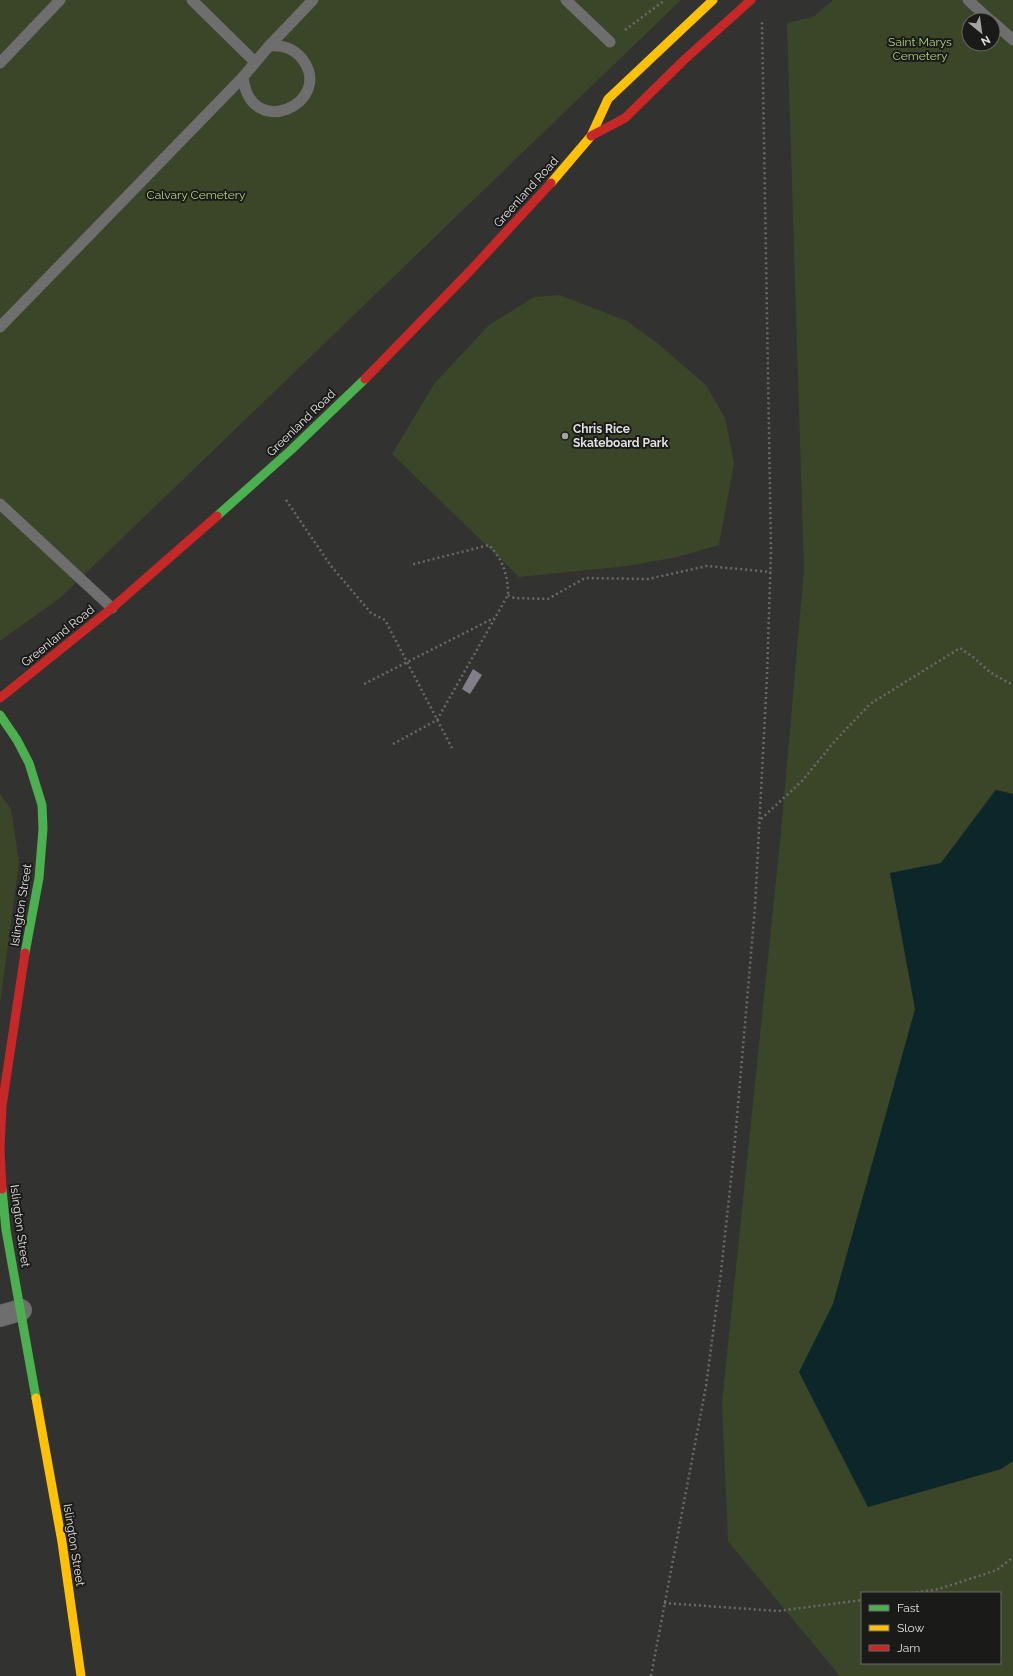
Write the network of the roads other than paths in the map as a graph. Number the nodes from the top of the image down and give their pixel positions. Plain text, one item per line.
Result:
1 (60, 0) edge
2 (192, 0) edge
3 (313, 0) edge
4 (566, 0) edge
5 (713, 0) edge
6 (751, 0) edge
7 (968, 0) edge
8 (981, 12) edge
9 (1001, 29) edge
10 (1013, 40) edge
11 (610, 42) road end
12 (269, 46) junction
13 (255, 62) junction
14 (0, 63) edge
15 (243, 77) junction
16 (591, 136) junction
17 (0, 328) edge
18 (0, 504) edge
19 (112, 608) junction
20 (0, 698) edge
21 (0, 715) edge
22 (21, 1310) junction
23 (0, 1316) edge
24 (81, 1676) edge

1 - 14 lane
2 - 13 lane
3 - 12 lane
4 - 11 lane
5 - 16 main road, Greenland Road
6 - 16 main road, Greenland Road
7 - 8 lane
9 - 10 lane
12 - 13 lane
12 - 15 lane
13 - 15 lane
15 - 17 lane
16 - 19 main road, Greenland Road
18 - 19 lane
19 - 20 main road, Greenland Road
21 - 22 main road, Islington Street
22 - 23 street
22 - 24 main road, Islington Street

